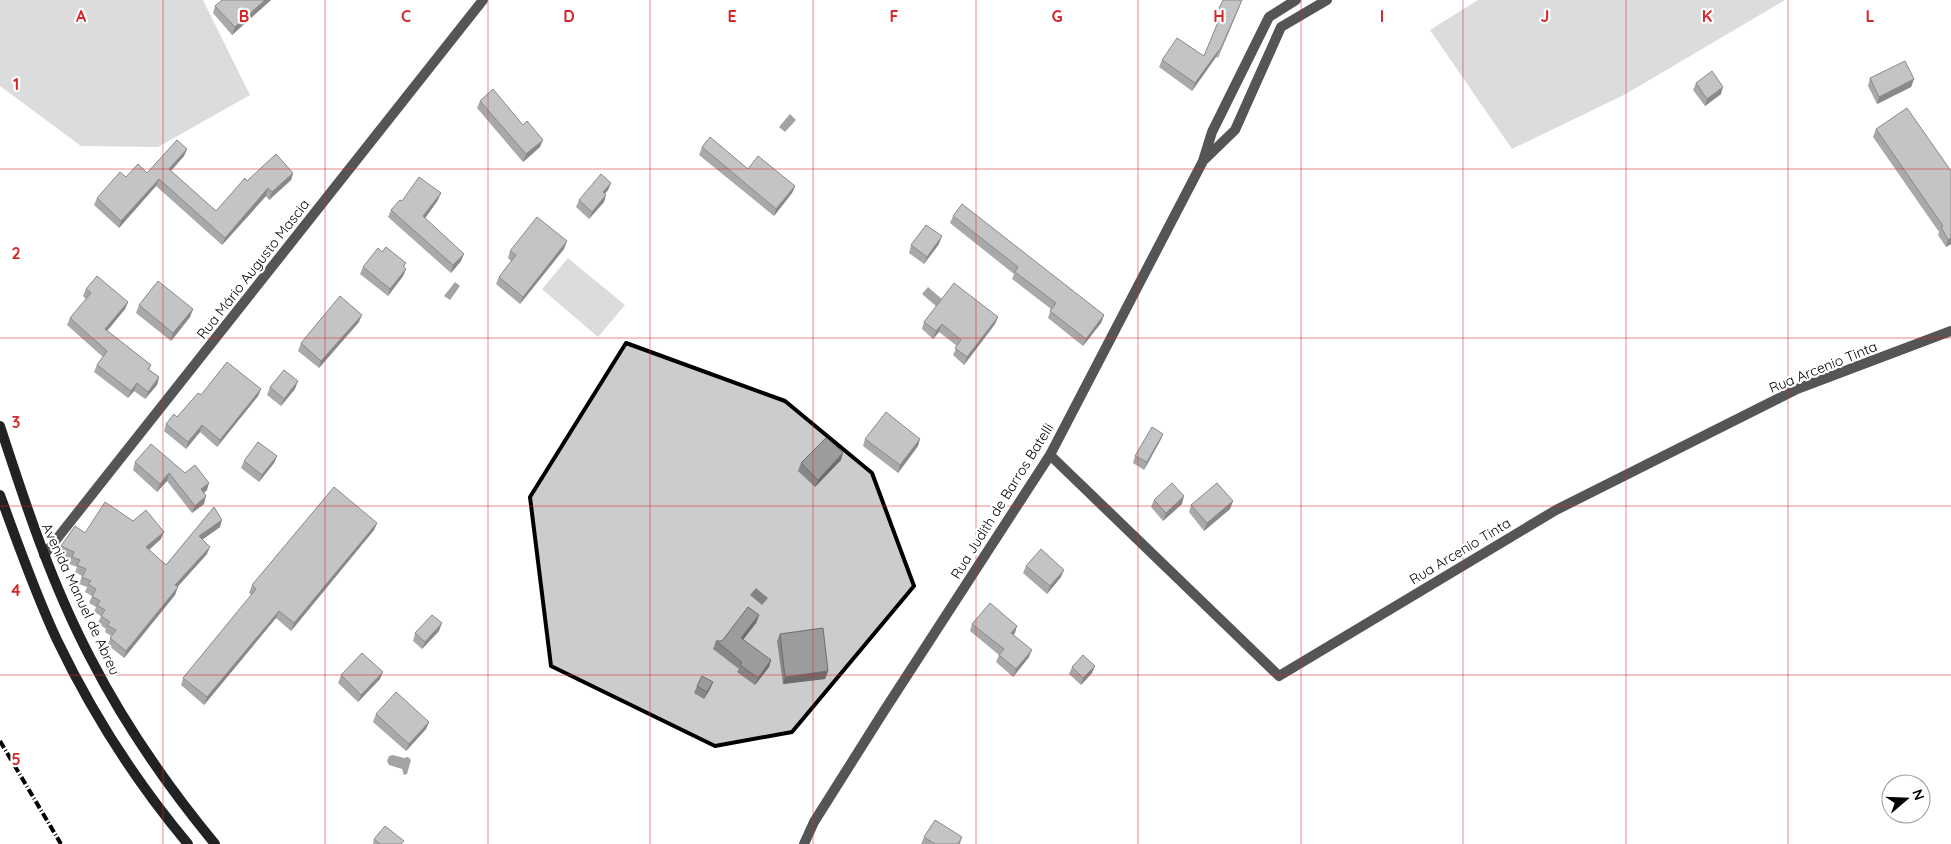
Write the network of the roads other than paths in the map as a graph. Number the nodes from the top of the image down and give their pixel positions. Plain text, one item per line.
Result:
1 (483, 0) edge
2 (1296, 0) edge
3 (1326, 0) edge
4 (1203, 161) junction
5 (1951, 331) edge
6 (0, 426) edge
7 (1050, 455) junction
8 (0, 495) edge
9 (44, 555) junction
10 (188, 844) edge
11 (215, 844) edge
12 (804, 844) edge

1 - 9 street, Rua Mário Augusto Mascia
2 - 4 street, Rua Judith de Barros Batelli
3 - 4 street, Rua Judith de Barros Batelli
4 - 7 street, Rua Judith de Barros Batelli
5 - 7 street, Rua Arcenio Tinta
6 - 9 main road, Avenida Manuel de Abreu
7 - 12 street, Rua Judith de Barros Batelli
8 - 10 main road
9 - 11 main road, Avenida Manuel de Abreu

